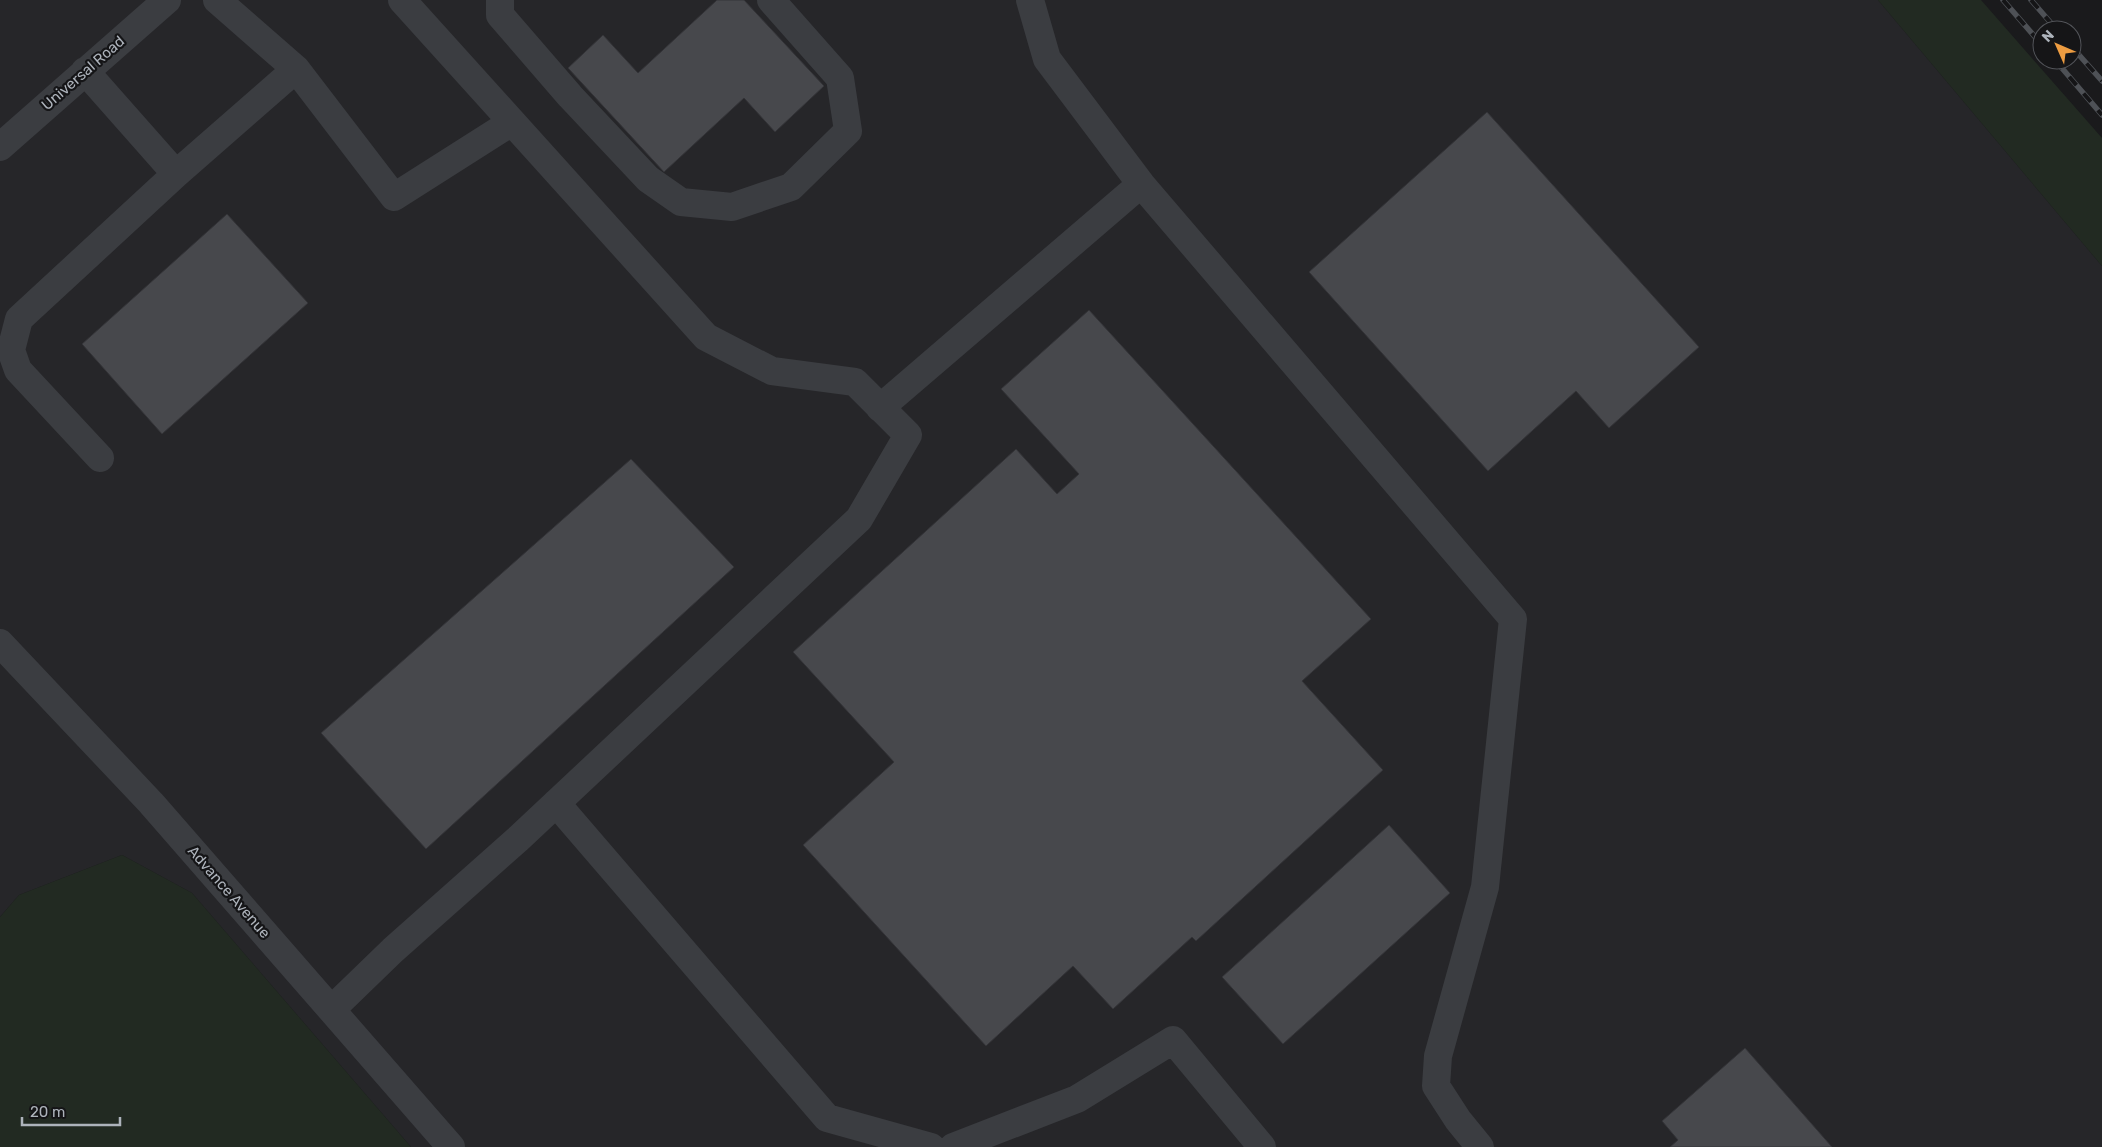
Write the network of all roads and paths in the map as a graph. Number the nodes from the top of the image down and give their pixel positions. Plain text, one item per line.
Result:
1 (167, 0) edge
2 (217, 0) edge
3 (402, 0) edge
4 (500, 0) edge
5 (772, 0) edge
6 (1030, 0) edge
7 (296, 69) junction
8 (85, 72) junction
9 (512, 122) junction
10 (0, 147) edge
11 (176, 174) junction
12 (1141, 184) junction
13 (880, 408) junction
14 (100, 458) dead end
15 (0, 642) edge
16 (556, 803) junction
17 (332, 1009) junction
18 (451, 1147) edge
19 (931, 1147) edge
20 (953, 1147) edge
21 (1262, 1147) edge
22 (1480, 1147) edge

1 - 8 street, Universal Road
2 - 7 street
3 - 9 street
4 - 5 street
6 - 12 street
7 - 9 street
7 - 11 street
8 - 10 street, Universal Road
8 - 11 street
9 - 13 street
11 - 14 street
12 - 13 street
12 - 22 street
13 - 16 street
15 - 17 street, Advance Avenue
16 - 17 street
16 - 19 street
17 - 18 street, Advance Avenue
20 - 21 street

